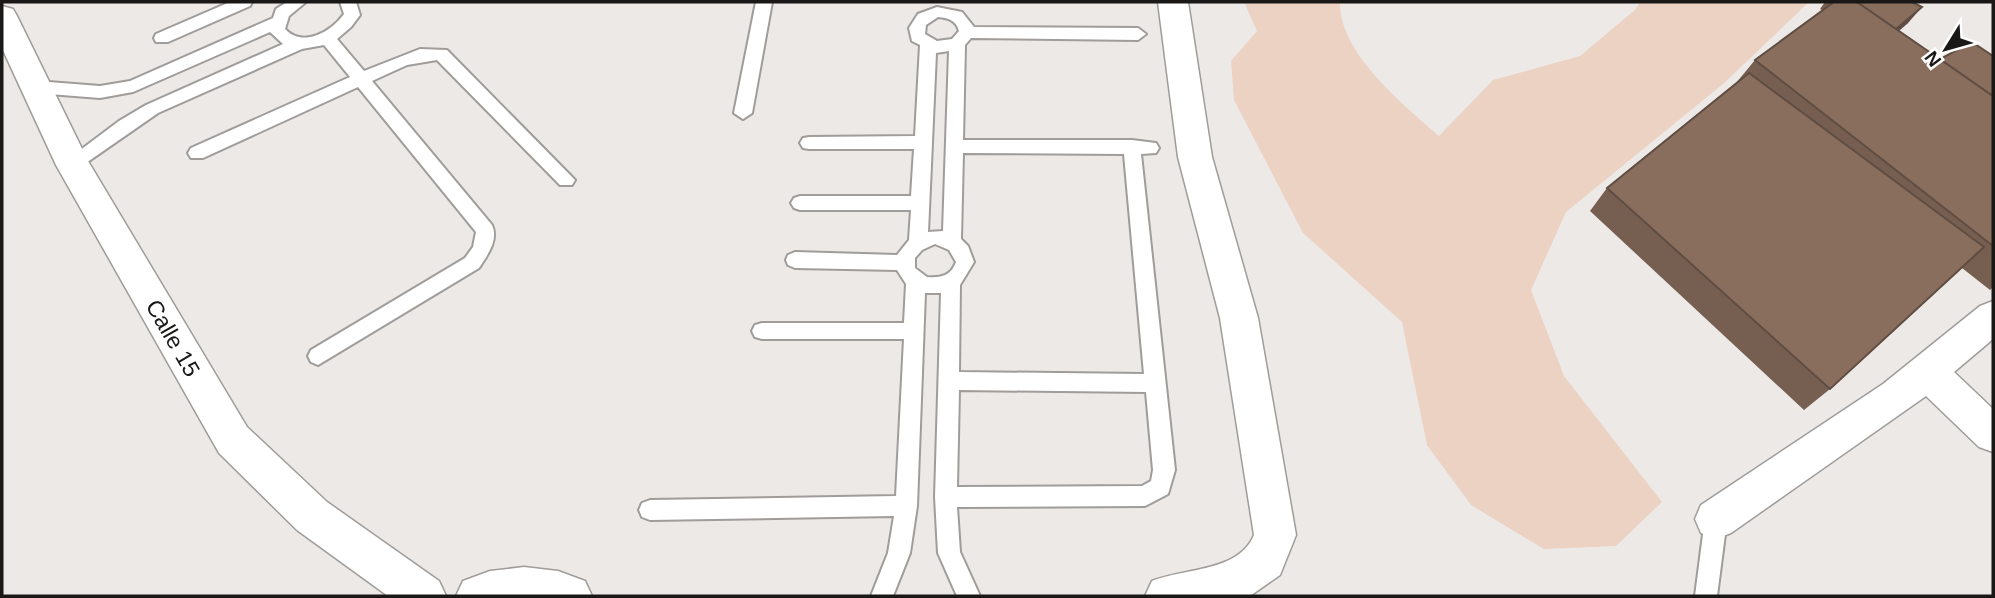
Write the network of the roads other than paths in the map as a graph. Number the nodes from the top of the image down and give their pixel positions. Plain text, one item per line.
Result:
1 (244, 2) edge
2 (298, 2) edge
3 (348, 2) edge
4 (764, 2) edge
5 (1173, 2) edge
6 (930, 8) edge
7 (958, 9) edge
8 (2, 16) edge
9 (277, 22) junction
10 (1138, 34) dead end
11 (162, 38) dead end
12 (327, 38) junction
13 (962, 38) junction
14 (301, 43) junction
15 (928, 45) junction
16 (361, 80) junction
17 (36, 87) junction
18 (743, 113) dead end
19 (923, 142) junction
20 (809, 143) dead end
21 (954, 146) junction
22 (197, 153) dead end
23 (73, 165) junction
24 (566, 180) dead end
25 (920, 202) junction
26 (800, 203) dead end
27 (952, 241) junction
28 (918, 242) junction
29 (795, 260) dead end
30 (905, 263) junction
31 (916, 282) junction
32 (951, 282) junction
33 (1993, 317) edge
34 (762, 331) dead end
35 (914, 331) junction
36 (318, 356) dead end
37 (1927, 372) junction
38 (949, 381) junction
39 (1154, 383) junction
40 (1993, 434) edge
41 (946, 497) junction
42 (906, 506) junction
43 (650, 510) dead end
44 (1716, 519) joint
45 (424, 596) edge
46 (478, 596) edge
47 (570, 596) edge
48 (882, 596) edge
49 (970, 596) edge
50 (1167, 596) edge
51 (1706, 596) edge

1 - 11 lane
2 - 9 lane
3 - 12 lane
4 - 18 lane
5 - 50 street
6 - 7 lane
6 - 15 lane
7 - 13 lane
8 - 17 street, Calle 15
9 - 14 lane
9 - 17 lane
10 - 13 lane
12 - 14 lane
12 - 16 lane
13 - 15 lane
13 - 21 lane
14 - 23 lane
15 - 19 lane
16 - 22 lane
16 - 24 lane
16 - 36 lane
17 - 23 street, Calle 15
19 - 20 lane
19 - 25 lane
21 - 27 lane
21 - 39 lane
23 - 45 street, Calle 15
25 - 26 lane
25 - 28 lane
27 - 28 lane
27 - 32 lane
28 - 30 lane
29 - 30 lane
30 - 31 lane
31 - 32 lane
31 - 35 lane
32 - 38 lane
33 - 37 street
34 - 35 lane
35 - 42 lane
37 - 40 street
37 - 44 street
38 - 39 lane
38 - 41 lane
39 - 41 lane
41 - 49 lane
42 - 43 lane
42 - 48 lane
44 - 51 lane
46 - 47 street

